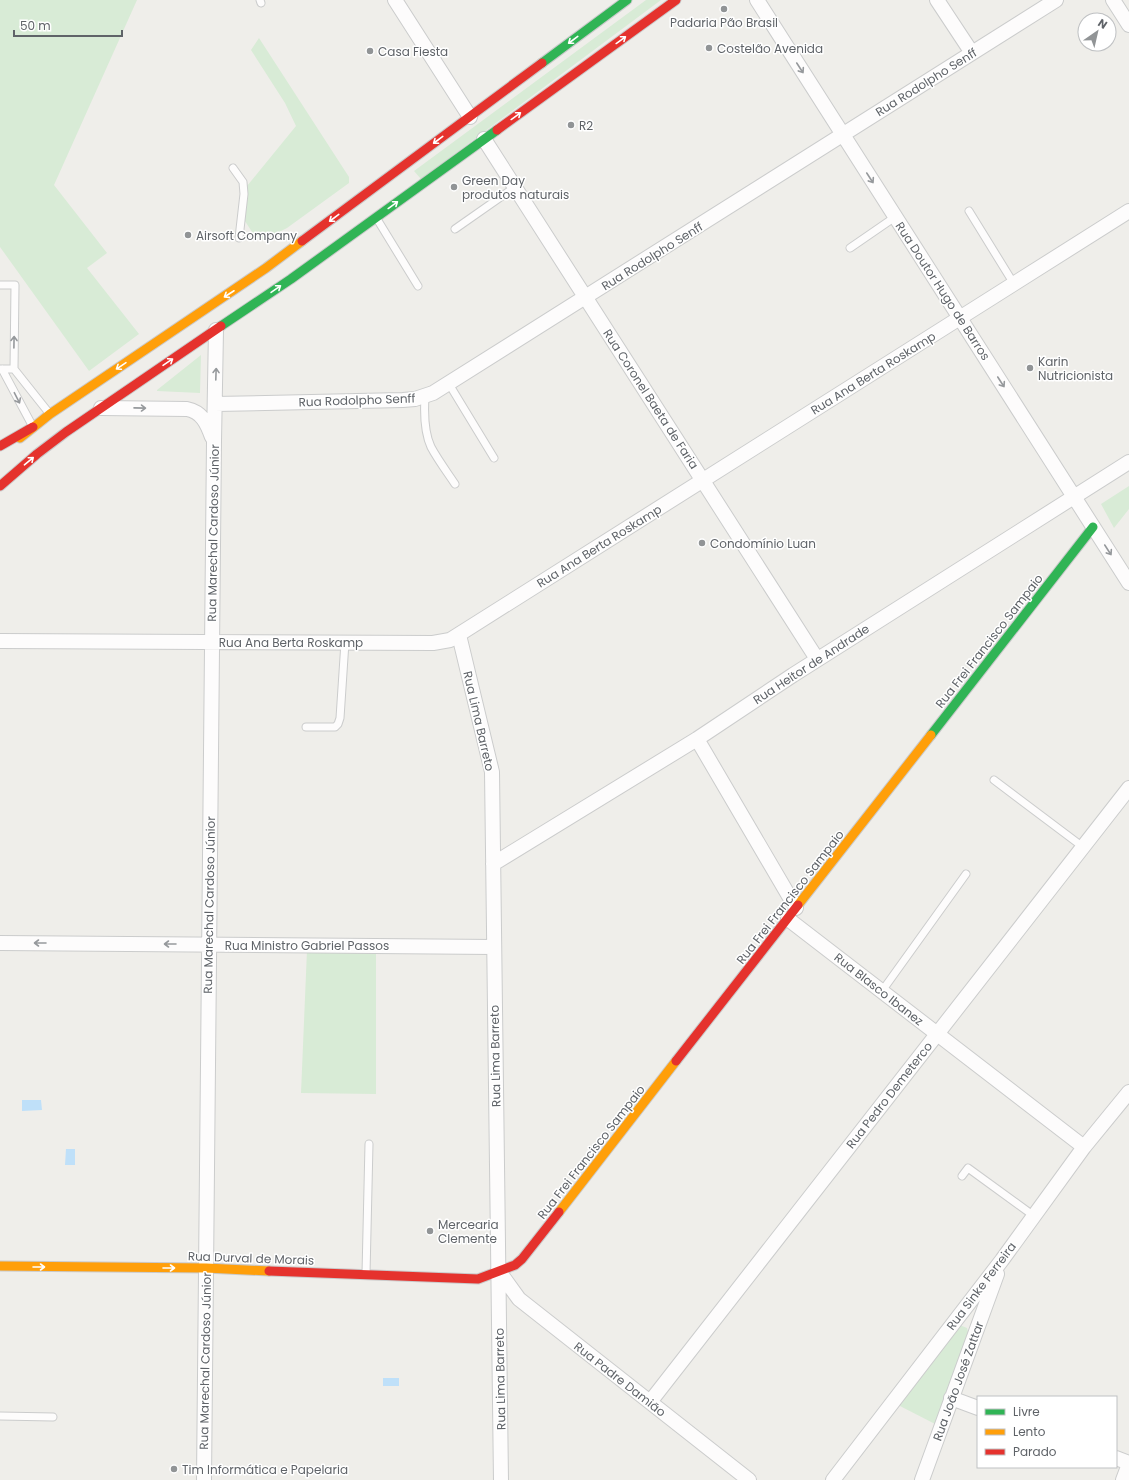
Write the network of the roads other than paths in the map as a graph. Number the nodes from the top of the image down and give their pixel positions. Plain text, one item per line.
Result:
1 (395, 0) edge
2 (627, 0) edge
3 (676, 0) edge
4 (757, 0) edge
5 (937, 0) edge
6 (1056, 0) edge
7 (1113, 0) edge
8 (1129, 26) edge
9 (972, 54) junction
10 (470, 117) junction
11 (843, 135) junction
12 (484, 139) junction
13 (233, 168) dead end
14 (515, 187) junction
15 (969, 211) dead end
16 (1129, 211) edge
17 (376, 217) junction
18 (895, 217) junction
19 (455, 229) dead end
20 (239, 238) dead end
21 (850, 248) dead end
22 (1014, 284) junction
23 (0, 285) edge
24 (418, 286) dead end
25 (586, 298) junction
26 (960, 318) junction
27 (216, 330) junction
28 (1, 369) edge
29 (14, 369) junction
30 (449, 384) junction
31 (425, 397) junction
32 (215, 404) junction
33 (101, 408) junction
34 (50, 414) junction
35 (33, 427) junction
36 (214, 441) junction
37 (0, 446) edge
38 (0, 454) edge
39 (494, 458) dead end
40 (1129, 462) edge
41 (703, 480) junction
42 (455, 484) dead end
43 (0, 486) edge
44 (1074, 497) junction
45 (1093, 527) junction
46 (1129, 583) edge
47 (459, 635) junction
48 (0, 641) edge
49 (212, 642) junction
50 (345, 642) junction
51 (818, 659) junction
52 (306, 727) dead end
53 (698, 738) junction
54 (994, 780) dead end
55 (1129, 788) edge
56 (1083, 847) junction
57 (493, 864) junction
58 (966, 874) dead end
59 (792, 913) junction
60 (0, 943) edge
61 (209, 944) junction
62 (494, 947) junction
63 (882, 991) junction
64 (937, 1034) junction
65 (1129, 1092) edge
66 (368, 1144) dead end
67 (1084, 1147) junction
68 (962, 1176) dead end
69 (1034, 1216) junction
70 (1002, 1260) junction
71 (0, 1266) edge
72 (206, 1268) junction
73 (498, 1270) junction
74 (366, 1275) junction
75 (952, 1398) junction
76 (650, 1402) junction
77 (977, 1408) edge
78 (0, 1416) edge
79 (53, 1417) dead end
80 (1117, 1458) edge
81 (1129, 1464) edge
82 (204, 1480) edge
83 (501, 1480) edge
84 (749, 1480) edge
85 (833, 1480) edge
86 (922, 1480) edge
87 (1123, 1480) edge

1 - 10 street
2 -> 10 main road
12 -> 3 main road
4 -> 11 street, Rua Doutor Hugo de Barros
5 - 9 street
6 - 9 street, Rua Rodolpho Senff
7 - 8 street
9 - 11 street, Rua Rodolpho Senff
10 -> 34 main road
11 -> 18 street, Rua Doutor Hugo de Barros
11 - 25 street, Rua Rodolpho Senff
12 - 14 street, Rua Coronel Baeta de Faria
17 -> 12 main road
13 - 20 lane
14 - 19 lane
14 - 25 street, Rua Coronel Baeta de Faria
15 - 22 lane
16 - 22 street, Rua Ana Berta Roskamp
17 - 24 lane
27 -> 17 main road
18 - 21 lane
18 - 26 street, Rua Doutor Hugo de Barros
22 - 26 street, Rua Ana Berta Roskamp
29 -> 23 lane
25 - 30 street, Rua Rodolpho Senff
25 - 41 street, Rua Coronel Baeta de Faria
26 - 41 street, Rua Ana Berta Roskamp
26 -> 44 street, Rua Doutor Hugo de Barros
32 -> 27 street, Rua Marechal Cardoso Júnior
33 -> 27 main road
28 - 29 lane
28 -> 35 lane
29 - 34 lane
30 - 31 street, Rua Rodolpho Senff
30 - 39 lane
31 - 32 street, Rua Rodolpho Senff
31 - 42 lane
32 - 36 street, Rua Marechal Cardoso Júnior
33 -> 36 street
43 -> 33 main road
34 - 35 main road
35 - 37 main road
35 - 38 main road
36 - 49 street, Rua Marechal Cardoso Júnior
40 - 44 street, Rua Heitor de Andrade
41 - 47 street, Rua Ana Berta Roskamp
41 - 51 street, Rua Coronel Baeta de Faria
44 - 45 street, Rua Doutor Hugo de Barros
44 - 51 street, Rua Heitor de Andrade
45 -> 46 street, Rua Doutor Hugo de Barros
45 - 59 main road, Rua Frei Francisco Sampaio
47 - 50 street, Rua Ana Berta Roskamp
47 - 57 street, Rua Lima Barreto
48 - 49 street, Rua Ana Berta Roskamp
49 - 50 street, Rua Ana Berta Roskamp
49 - 61 street, Rua Marechal Cardoso Júnior
50 - 52 lane
51 - 53 street, Rua Heitor de Andrade
53 - 57 street, Rua Heitor de Andrade
53 - 59 street, Rua Blasco Ibanez
54 - 56 lane
55 - 56 street, Rua Pedro Demeterco
56 - 64 street, Rua Pedro Demeterco
57 - 62 street, Rua Lima Barreto
58 - 63 lane
59 - 63 street, Rua Blasco Ibanez
59 - 73 main road, Rua Frei Francisco Sampaio
61 -> 60 street, Rua Ministro Gabriel Passos
61 - 62 street, Rua Ministro Gabriel Passos
61 - 72 street, Rua Marechal Cardoso Júnior
62 - 73 street, Rua Lima Barreto
63 - 64 street, Rua Blasco Ibanez
64 - 67 street, Rua Blasco Ibanez
64 - 76 street, Rua Pedro Demeterco
65 - 67 street, Rua Sinke Ferreira
66 - 74 lane
67 - 69 street, Rua Sinke Ferreira
68 - 69 lane
69 - 70 street, Rua Sinke Ferreira
70 - 75 street, Rua João José Zattar
70 - 85 street, Rua Sinke Ferreira
71 -> 72 main road, Rua Durval de Morais
72 - 74 main road, Rua Durval de Morais
72 - 82 street, Rua Marechal Cardoso Júnior
73 - 74 main road, Rua Durval de Morais
73 - 76 street, Rua Padre Damião
73 - 83 street, Rua Lima Barreto
75 - 77 street
75 - 86 street, Rua João José Zattar
76 - 84 street, Rua Padre Damião
78 - 79 lane
80 - 81 street
81 - 87 street

